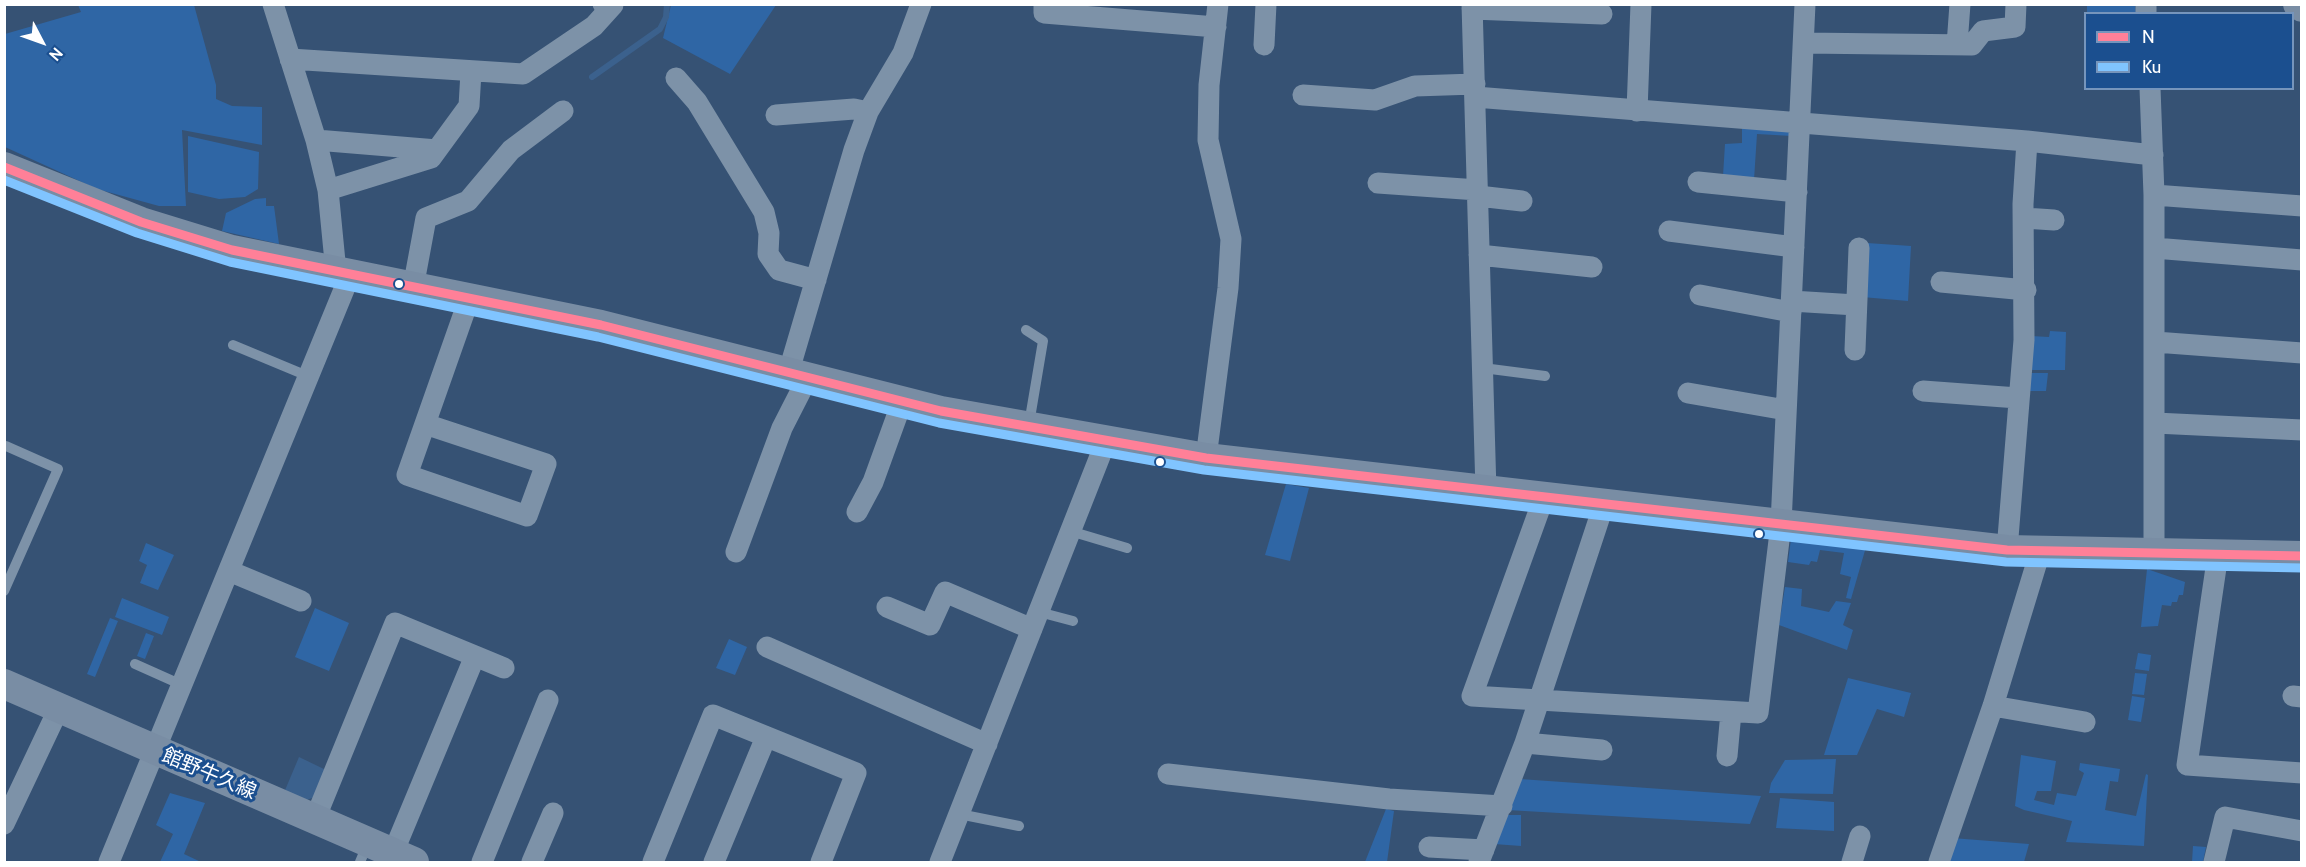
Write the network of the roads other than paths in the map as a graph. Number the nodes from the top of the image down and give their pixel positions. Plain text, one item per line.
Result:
1 (273, 4) edge
2 (603, 4) edge
3 (921, 4) edge
4 (1044, 4) edge
5 (1218, 4) edge
6 (1266, 4) edge
7 (1641, 4) edge
8 (1805, 4) edge
9 (1960, 4) edge
10 (2016, 4) edge
11 (1472, 7) edge
12 (1602, 14) dead end
13 (1216, 27) junction
14 (1804, 43) junction
15 (1264, 45) dead end
16 (1957, 45) junction
17 (290, 59) junction
18 (471, 72) junction
19 (676, 78) dead end
20 (2150, 90) edge
21 (1475, 91) junction
22 (1303, 95) dead end
23 (563, 111) dead end
24 (1637, 111) junction
25 (868, 112) junction
26 (776, 115) dead end
27 (1800, 122) junction
28 (316, 140) junction
29 (2027, 141) junction
30 (437, 150) junction
31 (2153, 155) junction
32 (4, 167) edge
33 (1698, 182) dead end
34 (1378, 183) dead end
35 (328, 190) junction
36 (1797, 192) junction
37 (1478, 193) junction
38 (2154, 195) junction
39 (1522, 201) dead end
40 (2301, 206) edge
41 (2024, 218) junction
42 (2054, 220) dead end
43 (1669, 231) dead end
44 (1794, 248) junction
45 (1858, 248) dead end
46 (2154, 248) junction
47 (1479, 255) junction
48 (2301, 260) edge
49 (1592, 267) dead end
50 (343, 274) junction
51 (816, 280) junction
52 (1941, 282) dead end
53 (413, 288) junction
54 (2026, 290) junction
55 (1700, 295) dead end
56 (470, 299) junction
57 (1856, 305) junction
58 (1791, 307) junction
59 (1026, 330) dead end
60 (2155, 342) junction
61 (234, 345) dead end
62 (1855, 350) dead end
63 (2301, 353) edge
64 (1482, 368) junction
65 (1545, 376) dead end
66 (310, 377) junction
67 (798, 377) junction
68 (1923, 391) dead end
69 (1688, 393) dead end
70 (2018, 398) junction
71 (902, 402) junction
72 (1786, 410) junction
73 (2155, 423) junction
74 (425, 424) junction
75 (1029, 427) junction
76 (2301, 430) edge
77 (1106, 441) junction
78 (6, 446) dead end
79 (1206, 458) junction
80 (1486, 491) junction
81 (1544, 497) junction
82 (1604, 504) junction
83 (857, 512) dead end
84 (1781, 524) junction
85 (1070, 531) junction
86 (1126, 548) dead end
87 (2007, 550) junction
88 (736, 552) dead end
89 (2040, 552) junction
90 (2154, 554) junction
91 (2218, 554) junction
92 (2301, 556) edge
93 (229, 571) junction
94 (4, 591) edge
95 (301, 601) dead end
96 (888, 608) dead end
97 (1035, 621) junction
98 (1073, 621) dead end
99 (768, 647) dead end
100 (475, 656) junction
101 (135, 664) dead end
102 (504, 668) dead end
103 (4, 684) edge
104 (182, 685) junction
105 (548, 700) dead end
106 (1539, 701) junction
107 (1993, 706) junction
108 (58, 708) junction
109 (1731, 712) junction
110 (2085, 722) dead end
111 (766, 737) junction
112 (1526, 743) junction
113 (987, 744) junction
114 (155, 750) junction
115 (1602, 750) dead end
116 (1727, 756) dead end
117 (2301, 773) edge
118 (1168, 774) dead end
119 (1502, 806) junction
120 (553, 813) dead end
121 (959, 814) junction
122 (315, 819) junction
123 (4, 824) edge
124 (1019, 826) dead end
125 (2301, 831) edge
126 (1860, 836) dead end
127 (1429, 847) dead end
128 (384, 855) edge
129 (1481, 856) edge
130 (110, 862) edge
131 (482, 862) edge
132 (532, 862) edge
133 (653, 862) edge
134 (714, 862) edge
135 (821, 862) edge
136 (940, 862) edge
137 (1852, 862) edge
138 (1939, 862) edge
139 (2214, 862) edge

1 - 17 street
2 - 18 street
3 - 25 street
4 - 13 street
5 - 13 street
6 - 15 street
7 - 24 street
8 - 14 street
9 - 16 street
10 - 16 street
11 - 12 street
11 - 21 street
13 - 79 street
14 - 16 street
14 - 27 street
17 - 18 street
17 - 28 street
18 - 30 street
19 - 51 street
20 - 31 street
21 - 22 street
21 - 24 street
21 - 37 street
23 - 53 street
24 - 27 street
25 - 26 street
25 - 51 street
27 - 29 street
27 - 36 street
28 - 30 street
28 - 35 street
29 - 31 street
29 - 41 street
30 - 35 street
31 - 38 street
32 - 50 main road
33 - 36 street
34 - 37 street
35 - 50 street
36 - 44 street
37 - 39 street
37 - 47 street
38 - 40 street
38 - 46 street
41 - 42 street
41 - 54 street
43 - 44 street
44 - 58 street
45 - 57 street
46 - 48 street
46 - 60 street
47 - 49 street
47 - 64 street
50 - 53 main road
50 - 66 street
51 - 67 street
52 - 54 street
53 - 56 main road
54 - 70 street
55 - 58 street
56 - 67 main road
56 - 74 street
57 - 58 street
57 - 62 street
58 - 72 street
59 - 75 lane
60 - 63 street
60 - 73 street
61 - 66 lane
64 - 65 lane
64 - 80 street
66 - 93 street
67 - 71 main road
67 - 88 street
68 - 70 street
69 - 72 street
70 - 87 street
71 - 75 main road
71 - 83 street
72 - 84 street
73 - 76 street
73 - 90 street
74 - 74 street
75 - 77 main road
77 - 79 main road
77 - 85 street
78 - 94 lane
79 - 80 main road
80 - 81 main road
81 - 82 main road
81 - 106 street
82 - 84 main road
82 - 106 street
84 - 87 main road
84 - 109 street
85 - 86 lane
85 - 97 street
87 - 89 main road
89 - 90 main road
89 - 107 street
90 - 91 main road
91 - 92 main road
91 - 117 street
93 - 95 street
93 - 104 street
96 - 97 street
97 - 98 lane
97 - 113 street
99 - 113 street
100 - 102 street
100 - 122 street
100 - 128 street
101 - 104 lane
103 - 108 main road, 館野牛久線
104 - 114 street
105 - 131 street
106 - 109 street
106 - 112 street
107 - 110 street
107 - 138 street
108 - 114 main road, 館野牛久線
108 - 123 street
109 - 116 street
111 - 133 street
111 - 134 street
111 - 135 street
112 - 115 street
112 - 119 street
113 - 121 street
114 - 122 main road, 館野牛久線
114 - 130 street
118 - 119 street
119 - 129 street
120 - 132 street
121 - 124 lane
121 - 136 street
122 - 128 main road, 館野牛久線
125 - 139 street
126 - 137 street
127 - 129 street

